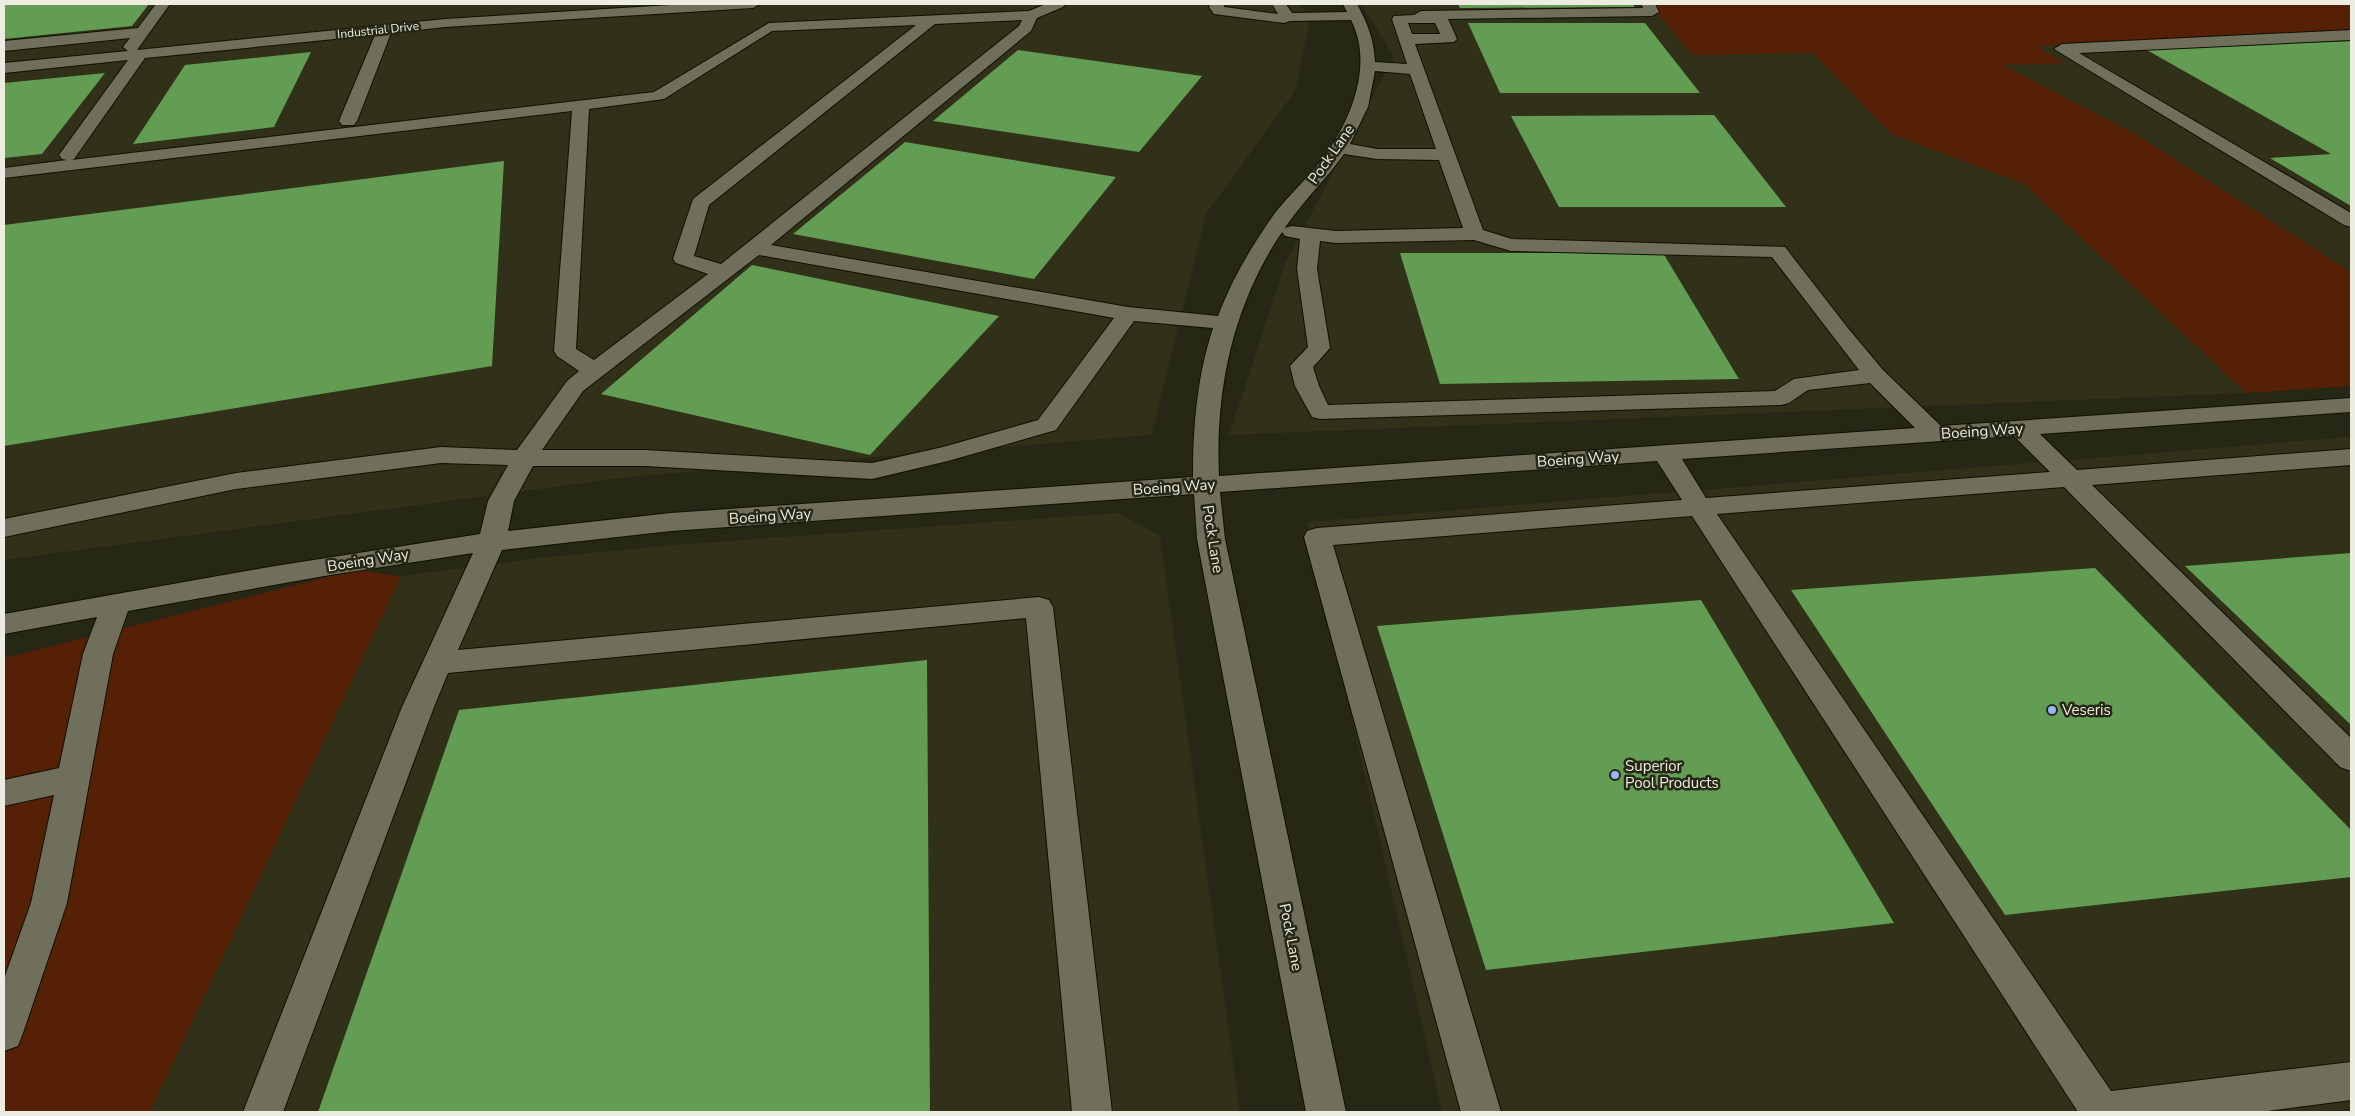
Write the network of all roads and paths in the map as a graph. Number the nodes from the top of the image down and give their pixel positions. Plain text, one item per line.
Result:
1 (163, 4) edge
2 (753, 4) edge
3 (1058, 4) edge
4 (1218, 4) edge
5 (1279, 4) edge
6 (1405, 4) edge
7 (1648, 4) edge
8 (1354, 10) edge
9 (1031, 15) junction
10 (1287, 17) junction
11 (930, 20) junction
12 (385, 29) junction
13 (142, 32) junction
14 (2351, 35) edge
15 (1406, 39) dead end
16 (4, 46) edge
17 (132, 55) junction
18 (1369, 66) junction
19 (4, 68) edge
20 (1416, 70) junction
21 (581, 106) junction
22 (348, 121) dead end
23 (1339, 148) junction
24 (68, 155) dead end
25 (1447, 155) junction
26 (4, 173) edge
27 (2351, 221) edge
28 (1273, 230) junction
29 (1311, 234) junction
30 (1475, 234) junction
31 (755, 248) junction
32 (724, 272) junction
33 (1128, 314) junction
34 (1225, 323) junction
35 (594, 372) junction
36 (1875, 375) junction
37 (2350, 406) edge
38 (2020, 428) junction
39 (1935, 434) junction
40 (1665, 453) junction
41 (2351, 457) edge
42 (524, 458) junction
43 (2070, 478) junction
44 (1205, 485) junction
45 (1699, 507) junction
46 (4, 528) edge
47 (492, 542) junction
48 (116, 604) junction
49 (4, 624) edge
50 (438, 663) junction
51 (2351, 758) edge
52 (73, 778) junction
53 (4, 793) edge
54 (4, 1032) edge
55 (2351, 1081) edge
56 (263, 1112) edge
57 (1092, 1112) edge
58 (1326, 1112) edge
59 (1481, 1112) edge
60 (2100, 1112) edge
61 (2106, 1112) edge

1 - 13 street
2 - 12 street, Industrial Drive
3 - 9 street
4 - 10 street
5 - 10 street
6 - 7 street
8 - 10 street
8 - 18 street, Pock Lane
9 - 11 street
9 - 31 street
11 - 21 street
11 - 32 street
12 - 17 street, Industrial Drive
12 - 22 street
13 - 16 street
13 - 17 street
14 - 27 street
15 - 20 street
17 - 19 street, Industrial Drive
17 - 24 street
18 - 20 street
18 - 23 street, Pock Lane
20 - 25 street
21 - 26 street
21 - 35 street
23 - 25 street
23 - 28 street, Pock Lane
25 - 30 street
28 - 29 street
28 - 34 street, Pock Lane
29 - 30 street
29 - 36 street
30 - 36 street
31 - 32 street
31 - 33 street
32 - 35 street
33 - 34 street
33 - 42 street
34 - 44 street, Pock Lane
35 - 42 street
36 - 39 street
37 - 38 street, Boeing Way
38 - 39 street, Boeing Way
38 - 43 street
39 - 40 street, Boeing Way
40 - 44 street, Boeing Way
40 - 45 street
41 - 43 street
42 - 46 street
42 - 47 street
43 - 45 street
43 - 51 street
44 - 47 street, Boeing Way
44 - 58 street, Pock Lane
45 - 59 street
45 - 60 street
47 - 48 street, Boeing Way
47 - 50 street
48 - 49 street, Boeing Way
48 - 52 street
50 - 56 street
50 - 57 street
52 - 53 street
52 - 54 street
55 - 61 street

